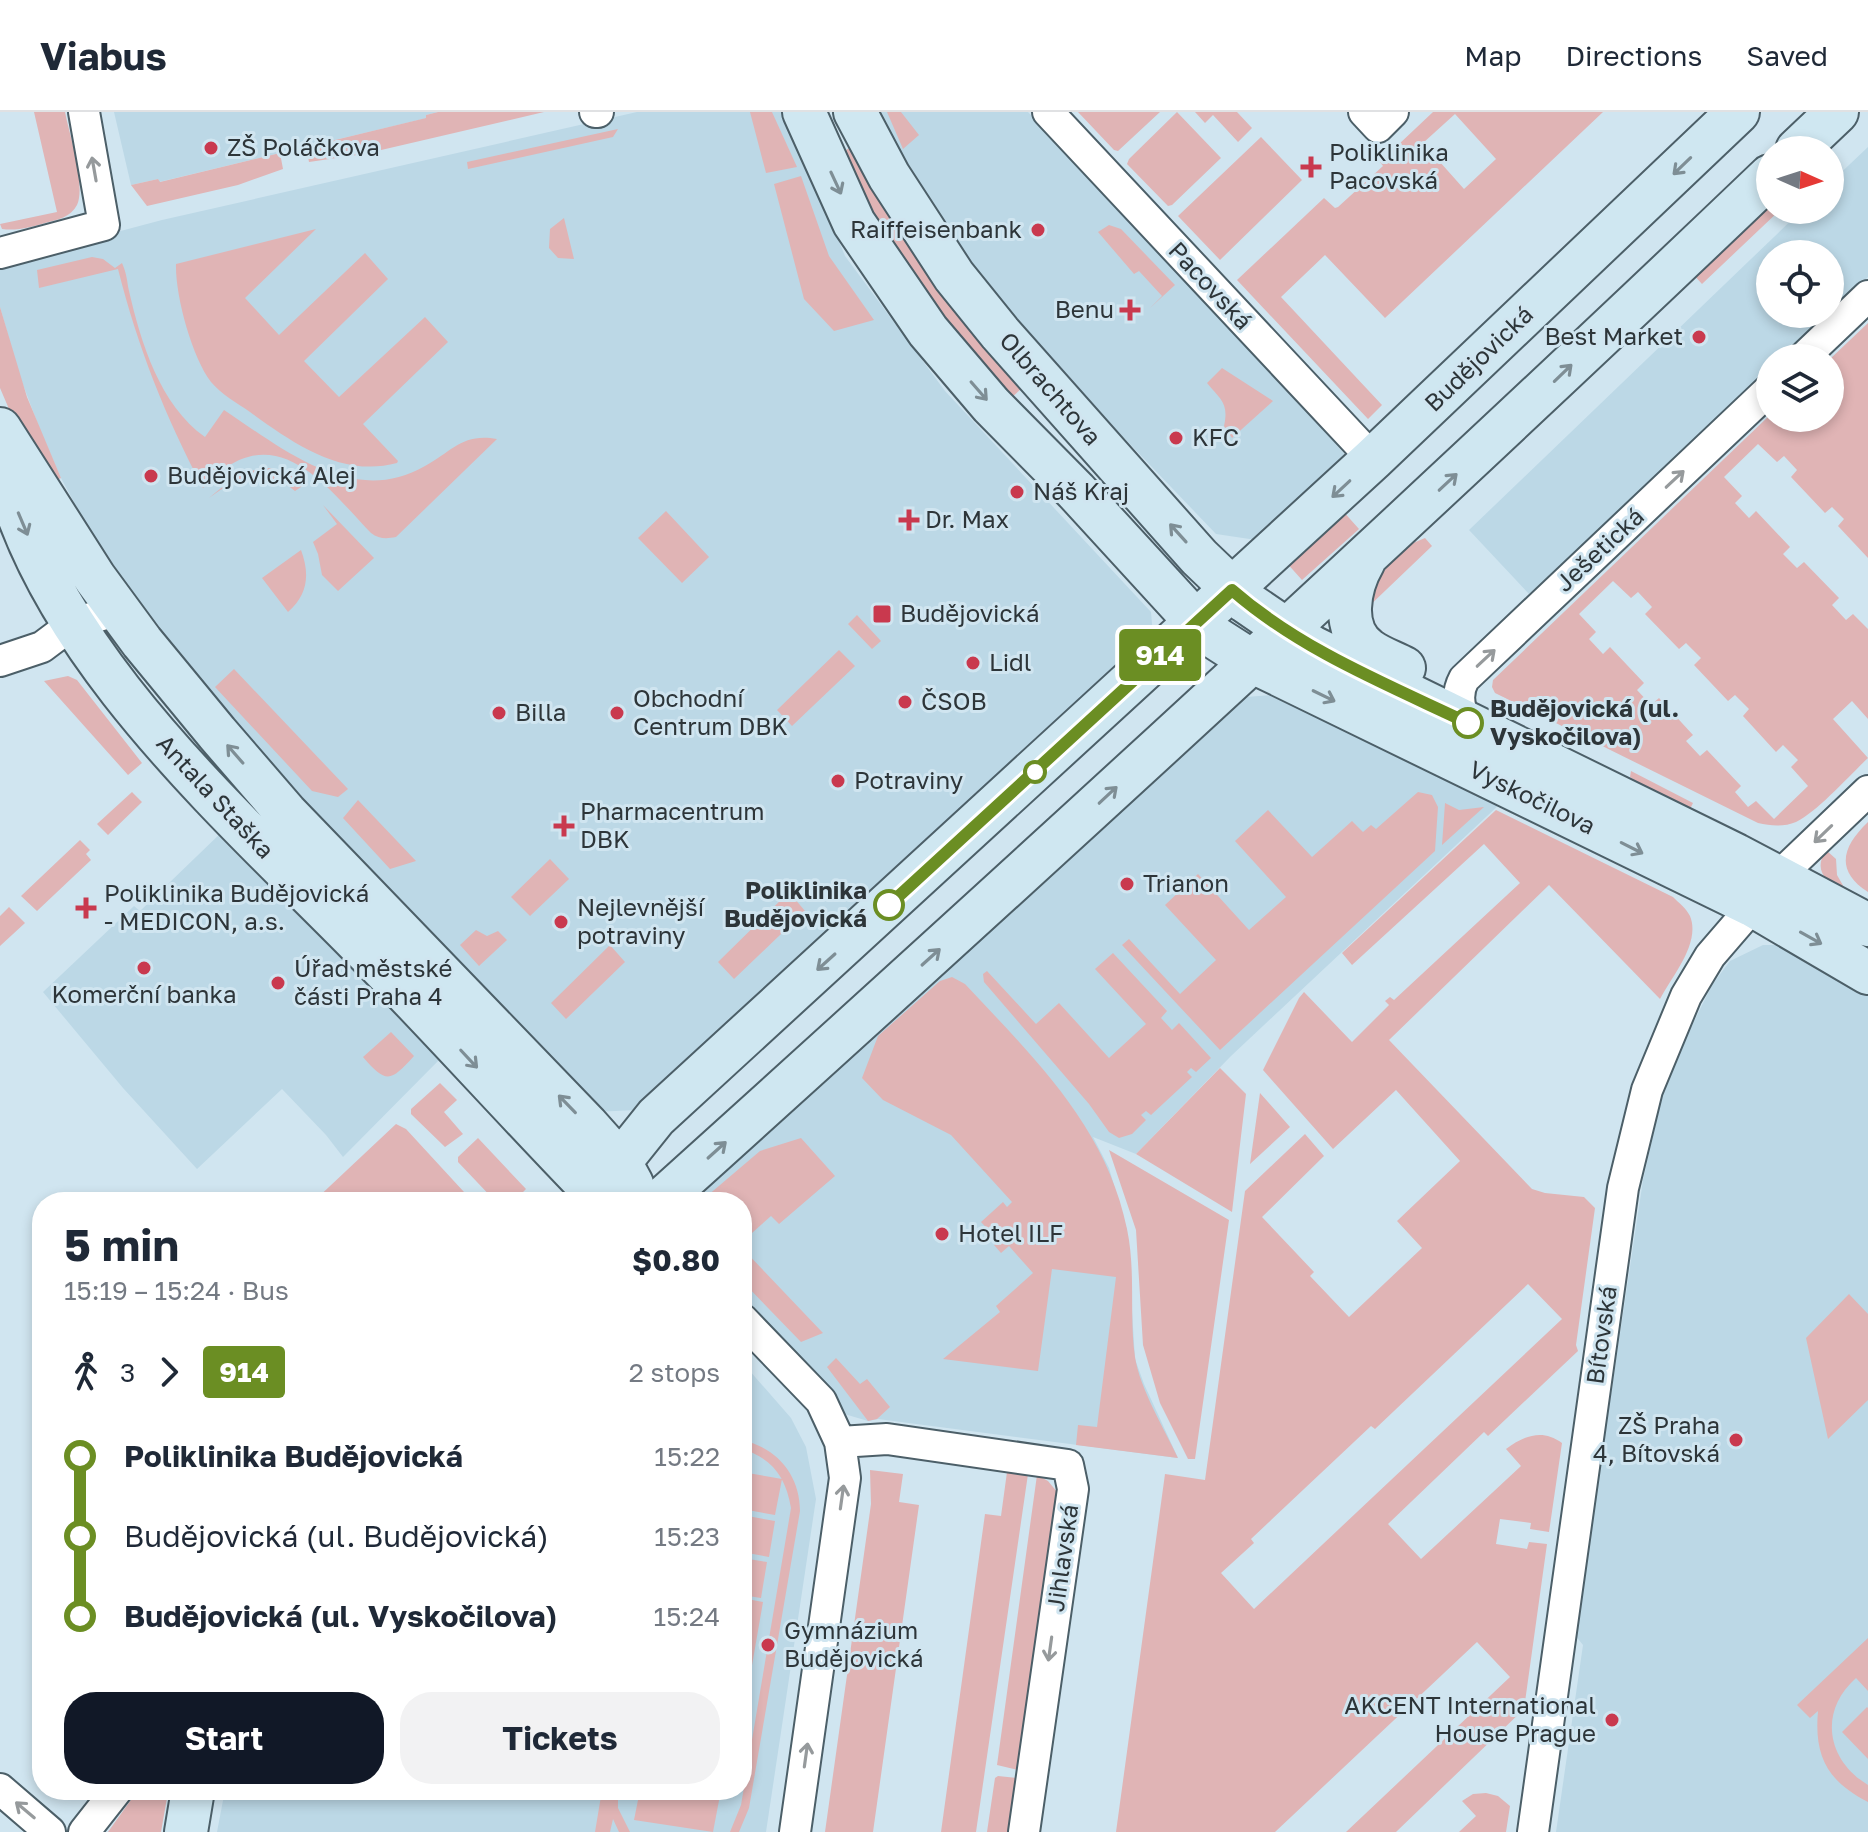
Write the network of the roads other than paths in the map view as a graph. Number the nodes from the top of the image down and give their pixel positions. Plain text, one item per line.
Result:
1 (84, 112) edge
2 (804, 112) edge
3 (855, 112) edge
4 (1364, 112) edge
5 (1393, 112) edge
6 (1738, 112) edge
7 (1837, 112) edge
8 (1056, 120) edge
9 (1812, 136) edge
10 (1756, 189) edge
11 (0, 253) edge
12 (1868, 296) edge
13 (1818, 344) edge
14 (1756, 402) edge
15 (0, 429) edge
16 (0, 449) edge
17 (1373, 459) junction
18 (1366, 558) junction
19 (1232, 590) junction
20 (119, 610) junction
21 (1196, 622) junction
22 (74, 623) junction
23 (1287, 632) junction
24 (0, 661) edge
25 (1253, 662) junction
26 (1458, 719) junction
27 (1868, 791) edge
28 (912, 884) junction
29 (1765, 891) junction
30 (974, 919) junction
31 (1868, 925) edge
32 (1868, 973) edge
33 (749, 1032) junction
34 (783, 1092) junction
35 (620, 1162) junction
36 (595, 1192) edge
37 (608, 1192) edge
38 (637, 1192) edge
39 (670, 1192) edge
40 (752, 1329) edge
41 (840, 1442) junction
42 (0, 1789) edge
43 (109, 1800) edge
44 (191, 1800) edge
45 (50, 1832) edge
46 (84, 1832) edge
47 (186, 1832) edge
48 (795, 1832) edge
49 (1024, 1832) edge
50 (1533, 1832) edge

11 -> 1 street
2 -> 21 street, Olbrachtova
19 -> 3 street, Olbrachtova
4 - 5 street
6 -> 17 street, Budějovická
7 - 9 street
8 - 17 street, Pacovská
18 -> 10 street
12 - 13 street
26 -> 14 street, Ješetická
15 - 20 street, Antala Staška
16 -> 22 street, Antala Staška
17 -> 19 street, Budějovická
18 - 23 street
18 - 26 street
19 - 21 street, Budějovická
19 - 23 street, Olbrachtova
20 - 22 street
35 -> 20 street, Antala Staška
21 - 25 street, Vyskočilova
21 - 28 street, Budějovická
22 - 24 street
22 -> 36 street, Antala Staška
23 - 25 street
23 - 26 street, Vyskočilova
25 -> 29 street, Vyskočilova
30 -> 25 street
26 - 29 street, Vyskočilova
27 -> 29 street, Bítovská
28 - 30 street
28 -> 33 street, Budějovická
29 - 31 street, Vyskočilova
29 -> 32 street, Vyskočilova
29 - 50 street, Bítovská
34 -> 30 street
33 - 34 street
33 - 35 street, Budějovická
39 -> 34 street
35 - 37 street, Budějovická
35 - 38 street, Antala Staška
40 - 41 street
48 -> 41 street
41 -> 49 street, Jihlavská
45 -> 42 street
43 - 46 street
44 - 47 street

